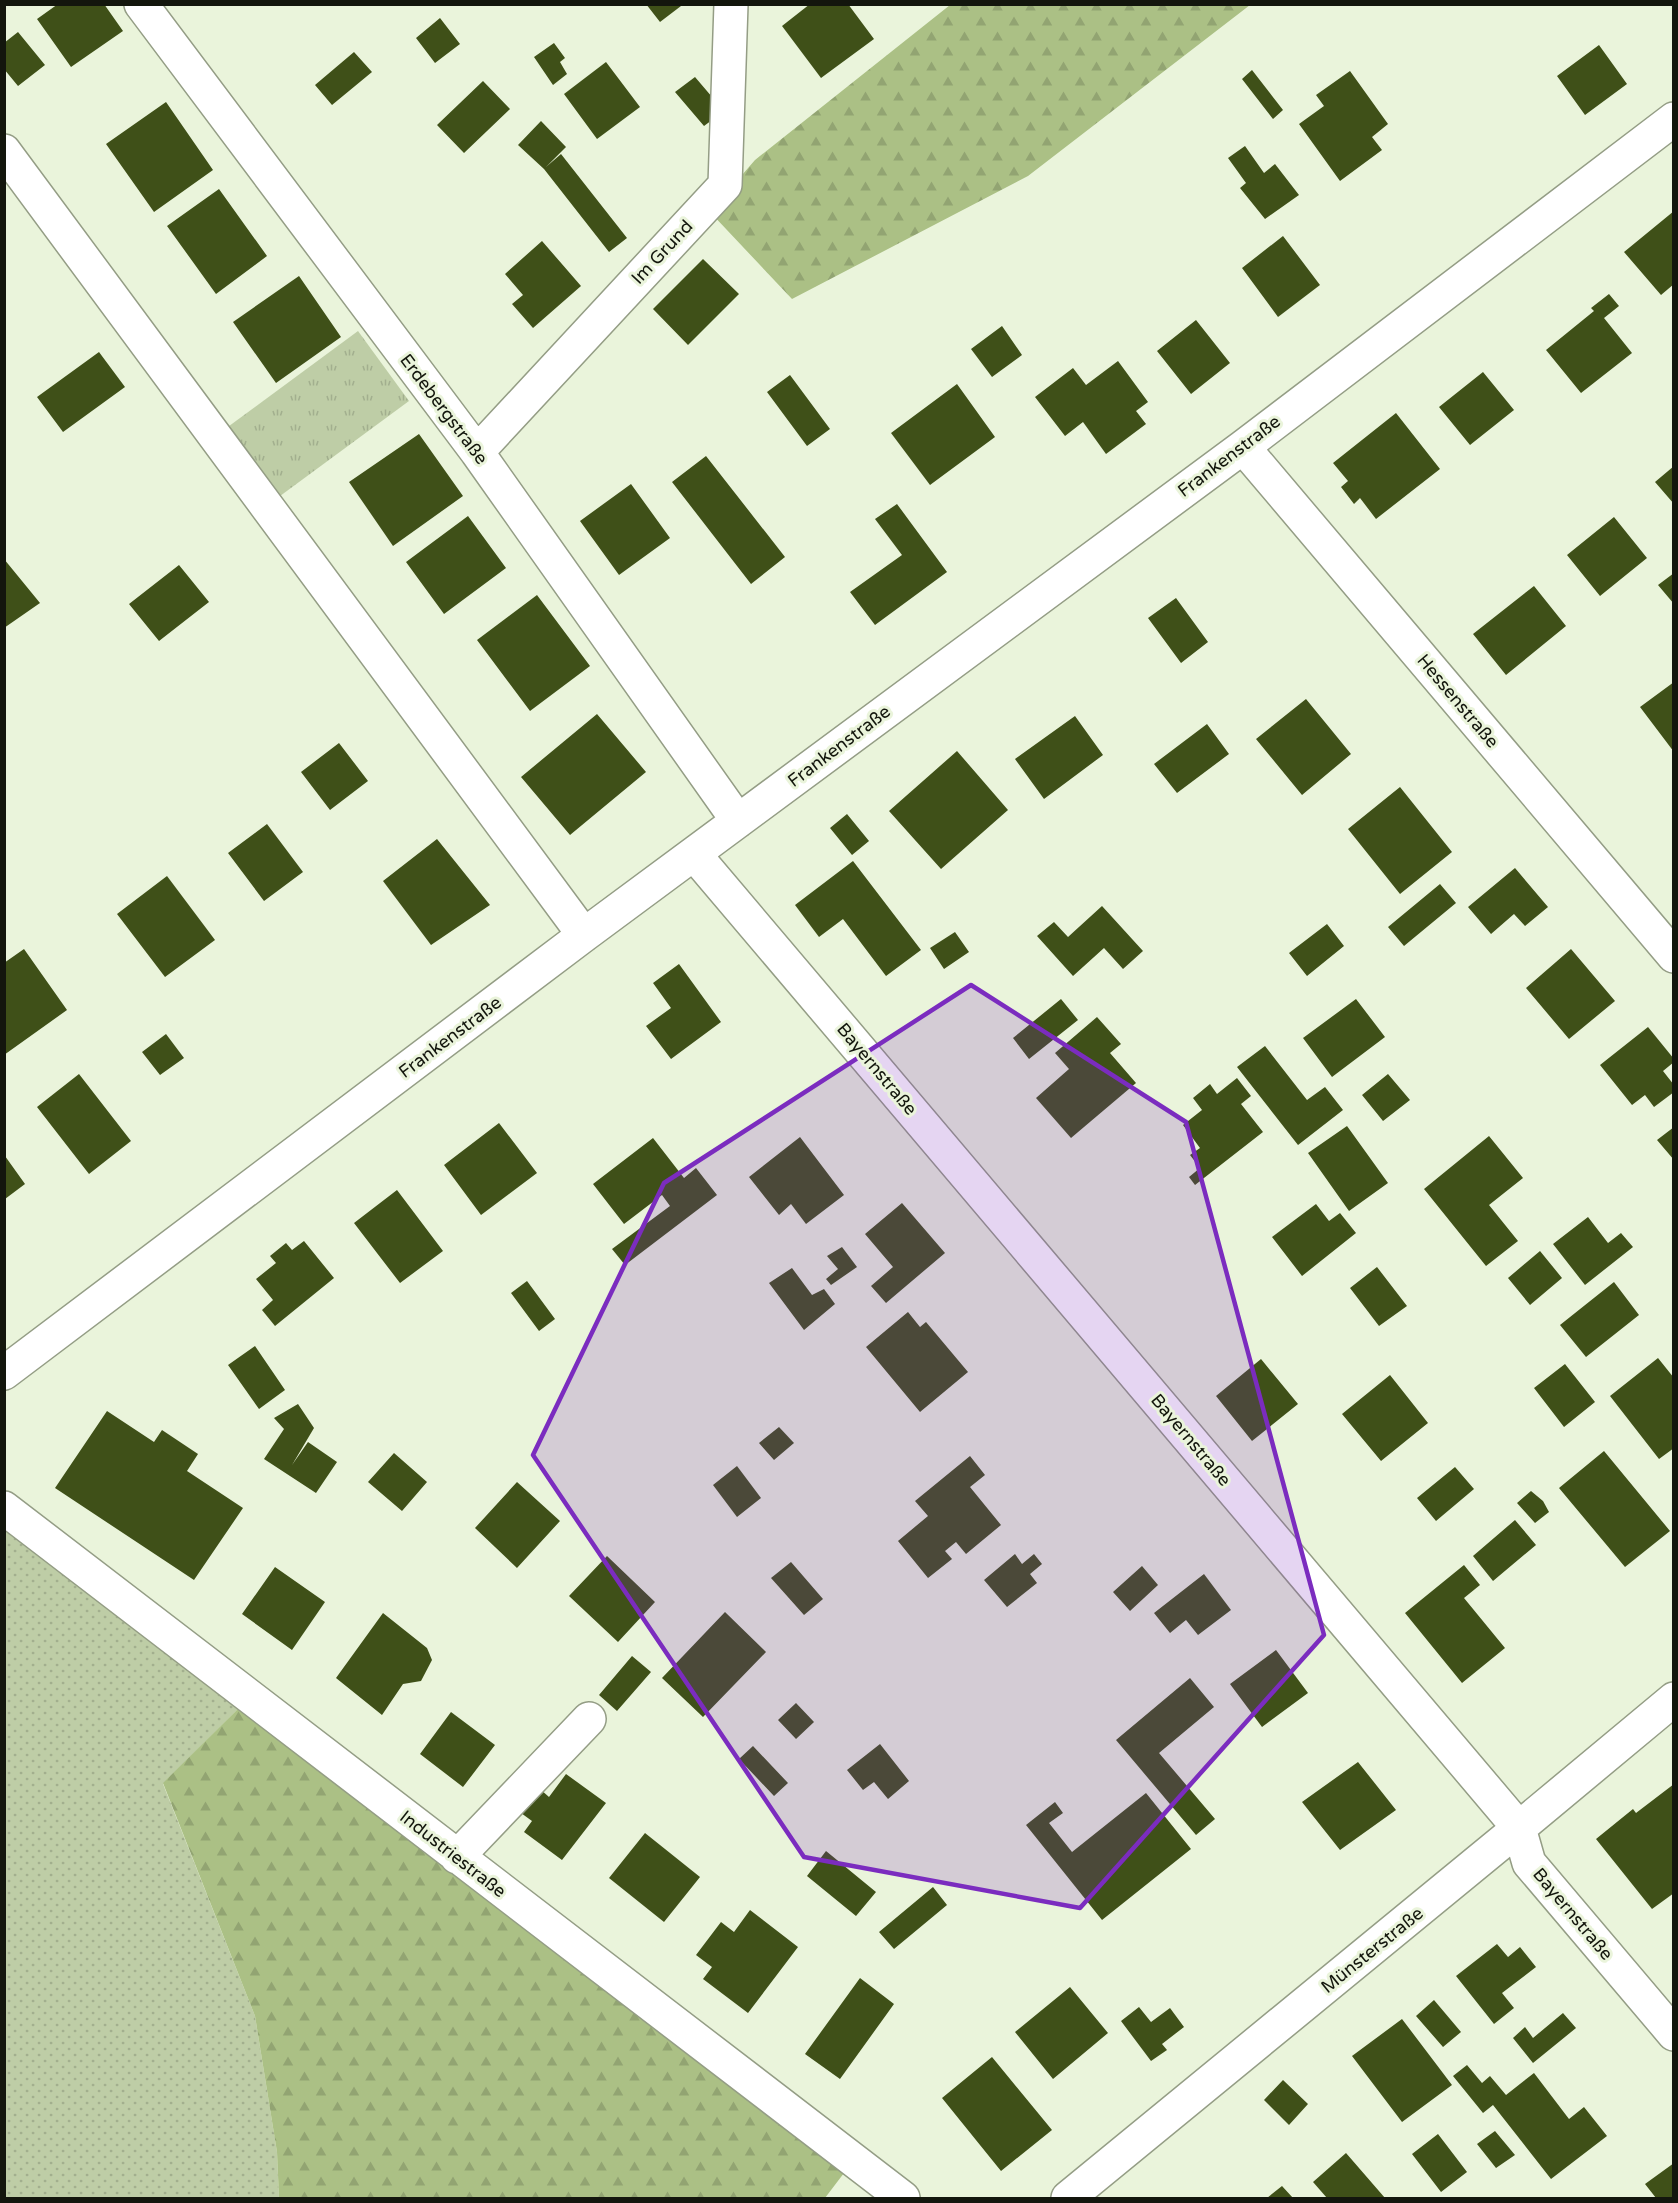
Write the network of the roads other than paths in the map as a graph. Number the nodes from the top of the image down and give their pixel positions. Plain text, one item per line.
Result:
1 (141, 4) edge
2 (731, 4) edge
3 (1674, 119) edge
4 (4, 151) edge
5 (1242, 447) junction
6 (477, 452) junction
7 (738, 821) junction
8 (694, 854) junction
9 (584, 935) junction
10 (1674, 956) edge
11 (4, 1373) edge
12 (4, 1508) edge
13 (1674, 1699) edge
14 (589, 1719) dead end
15 (1519, 1828) junction
16 (457, 1857) junction
17 (1674, 2034) edge
18 (903, 2199) edge
19 (1068, 2199) edge

1 - 6 street, Erdebergstraße
2 - 6 street, Im Grund
3 - 5 street, Frankenstraße
4 - 9 street
5 - 7 street, Frankenstraße
5 - 10 street, Hessenstraße
6 - 7 street, Erdebergstraße
7 - 8 street, Frankenstraße
8 - 9 street, Frankenstraße
8 - 15 street, Bayernstraße
9 - 11 street, Frankenstraße
12 - 16 street, Industriestraße
13 - 15 street, Münsterstraße
14 - 16 street
15 - 17 street, Bayernstraße
15 - 19 street, Münsterstraße
16 - 18 street, Industriestraße

